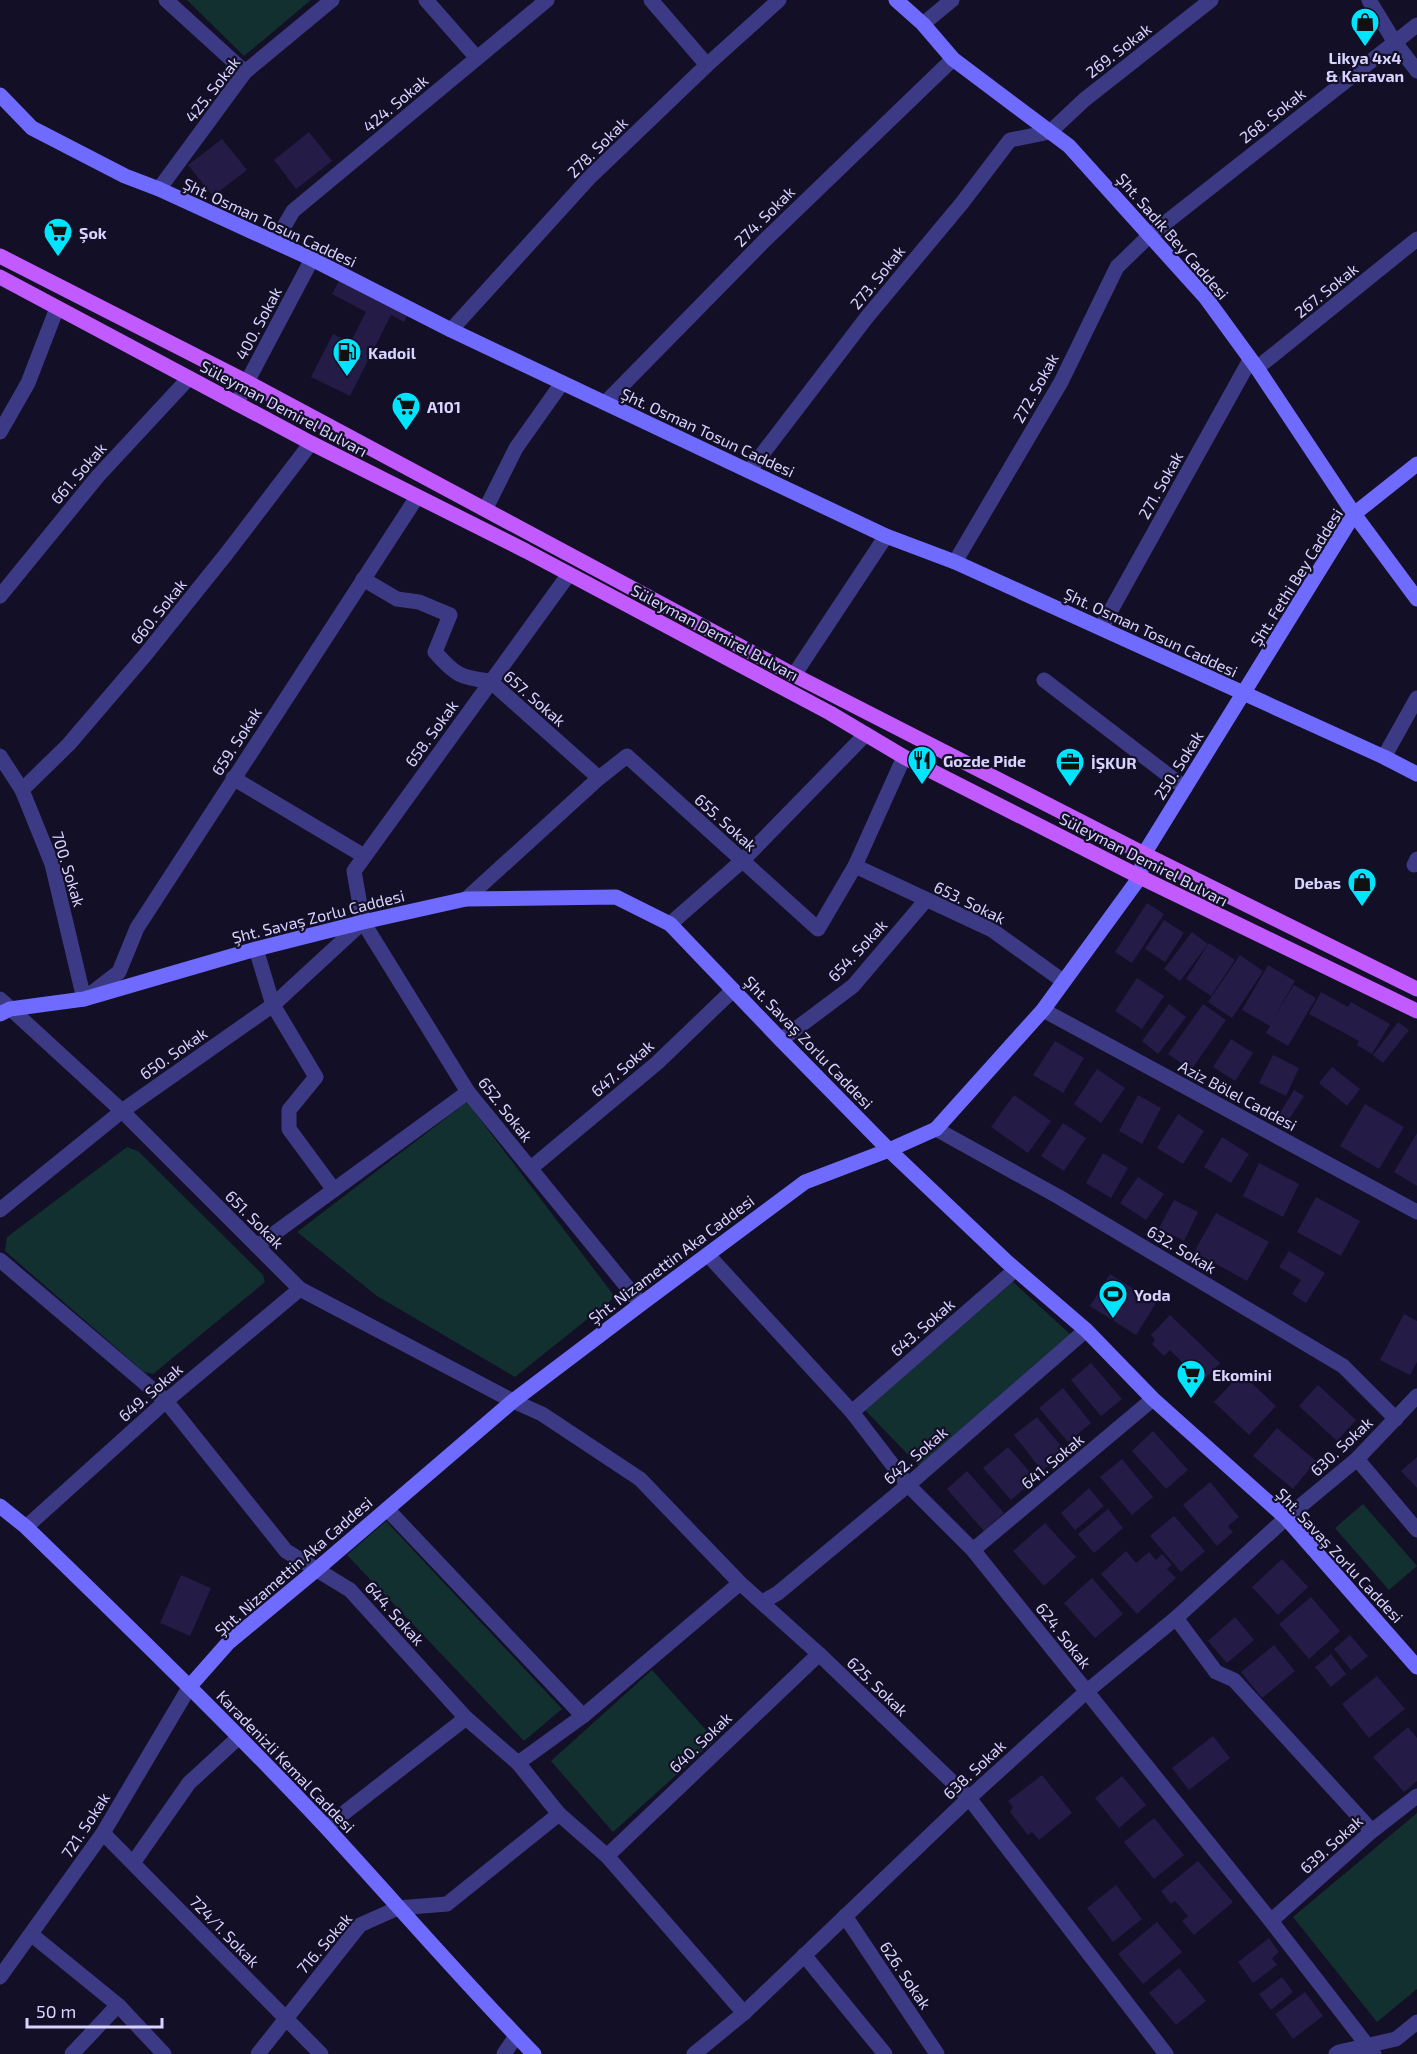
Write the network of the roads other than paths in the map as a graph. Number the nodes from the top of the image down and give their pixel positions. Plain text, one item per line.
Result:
1 (166, 0) edge
2 (332, 0) edge
3 (426, 0) edge
4 (547, 0) edge
5 (651, 0) edge
6 (779, 0) edge
7 (896, 0) edge
8 (952, 0) edge
9 (1211, 0) edge
10 (1369, 0) edge
11 (923, 24) junction
12 (1417, 25) edge
13 (1394, 41) junction
14 (477, 58) junction
15 (953, 59) junction
16 (707, 65) junction
17 (1417, 71) edge
18 (245, 72) junction
19 (0, 95) edge
20 (1050, 132) junction
21 (159, 189) junction
22 (1150, 235) junction
23 (1417, 239) edge
24 (275, 242) junction
25 (0, 256) edge
26 (312, 259) junction
27 (0, 277) edge
28 (57, 308) junction
29 (451, 330) junction
30 (1253, 364) junction
31 (189, 378) junction
32 (247, 382) junction
33 (562, 383) junction
34 (605, 403) junction
35 (237, 404) junction
36 (0, 432) edge
37 (311, 443) junction
38 (1417, 464) edge
39 (750, 470) junction
40 (417, 497) junction
41 (486, 508) junction
42 (1354, 514) junction
43 (886, 536) junction
44 (955, 562) junction
45 (569, 574) junction
46 (363, 579) junction
47 (0, 596) edge
48 (1417, 599) edge
49 (1101, 628) junction
50 (795, 675) junction
51 (1044, 680) dead end
52 (490, 681) junction
53 (1244, 695) junction
54 (1417, 698) edge
55 (866, 734) junction
56 (0, 756) edge
57 (904, 757) junction
58 (1384, 757) junction
59 (1417, 774) edge
60 (233, 778) junction
61 (599, 778) junction
62 (1185, 788) junction
63 (22, 790) junction
64 (1144, 854) junction
65 (364, 856) junction
66 (742, 861) junction
67 (855, 866) junction
68 (1140, 877) junction
69 (466, 899) junction
70 (926, 900) junction
71 (363, 922) junction
72 (670, 924) junction
73 (256, 949) junction
74 (1064, 981) junction
75 (1417, 989) edge
76 (733, 990) junction
77 (84, 999) junction
78 (273, 1005) junction
79 (3, 1007) edge
80 (1043, 1010) junction
81 (1417, 1011) edge
82 (781, 1040) junction
83 (468, 1092) junction
84 (122, 1111) junction
85 (936, 1130) junction
86 (889, 1150) junction
87 (531, 1168) junction
88 (334, 1190) junction
89 (0, 1210) edge
90 (1417, 1212) edge
91 (257, 1246) junction
92 (708, 1255) junction
93 (0, 1260) edge
94 (1015, 1269) junction
95 (300, 1289) junction
96 (641, 1304) junction
97 (1086, 1330) junction
98 (1417, 1396) edge
99 (1153, 1399) junction
100 (166, 1401) junction
101 (513, 1401) junction
102 (852, 1412) junction
103 (1396, 1419) junction
104 (1357, 1459) junction
105 (908, 1485) junction
106 (0, 1506) edge
107 (387, 1509) junction
108 (1286, 1518) junction
109 (26, 1527) junction
110 (1417, 1530) edge
111 (973, 1550) junction
112 (316, 1570) junction
113 (740, 1583) junction
114 (762, 1602) junction
115 (1176, 1618) junction
116 (819, 1654) junction
117 (1417, 1667) edge
118 (190, 1686) junction
119 (1086, 1692) junction
120 (583, 1716) junction
121 (466, 1718) junction
122 (239, 1737) junction
123 (518, 1763) junction
124 (1417, 1796) edge
125 (969, 1798) junction
126 (559, 1814) junction
127 (326, 1827) junction
128 (1372, 1831) junction
129 (103, 1833) junction
130 (607, 1856) junction
131 (134, 1863) junction
132 (398, 1908) junction
133 (845, 1916) junction
134 (1271, 1921) junction
135 (32, 1935) junction
136 (804, 1955) junction
137 (0, 1977) edge
138 (118, 2005) junction
139 (744, 2013) junction
140 (285, 2018) junction
141 (1417, 2022) edge
142 (516, 2036) junction
143 (1370, 2049) edge
144 (72, 2054) edge
145 (164, 2054) edge
146 (258, 2054) edge
147 (321, 2054) edge
148 (504, 2054) edge
149 (534, 2054) edge
150 (694, 2054) edge
151 (885, 2054) edge
152 (937, 2054) edge
153 (1166, 2054) edge
154 (1336, 2054) edge

1 - 18 street
2 - 18 street, 425. Sokak
3 - 14 street
4 - 14 street, 424. Sokak
5 - 16 street
6 - 16 street, 278. Sokak
7 - 11 street, Şht. Sadık Bey Caddesi
8 - 11 street
9 - 20 street, 269. Sokak
10 - 13 street
11 - 15 street, Şht. Sadık Bey Caddesi
12 - 13 street, 268. Sokak
13 - 17 street
13 - 22 street, 268. Sokak
14 - 24 street, 424. Sokak
15 - 20 street, Şht. Sadık Bey Caddesi
15 - 34 street, 274. Sokak
16 - 29 street, 278. Sokak
18 - 21 street, 425. Sokak
19 - 21 street, Şht. Osman Tosun Caddesi
20 - 22 street, Şht. Sadık Bey Caddesi
20 - 39 street, 273. Sokak
21 - 24 street, Şht. Osman Tosun Caddesi
22 - 30 street, Şht. Sadık Bey Caddesi
22 - 44 street, 272. Sokak
23 - 30 street, 267. Sokak
24 - 26 street, Şht. Osman Tosun Caddesi
25 - 32 main road, Süleyman Demirel Bulvarı
26 - 29 street, Şht. Osman Tosun Caddesi
26 - 32 street, 400. Sokak
27 - 28 main road, Süleyman Demirel Bulvarı
28 - 31 main road, Süleyman Demirel Bulvarı
28 - 36 street
29 - 33 street, Şht. Osman Tosun Caddesi
30 - 42 street, Şht. Sadık Bey Caddesi
30 - 49 street, 271. Sokak
31 - 35 main road, Süleyman Demirel Bulvarı
31 - 47 street, 661. Sokak
32 - 35 street, 400. Sokak
32 - 41 main road, Süleyman Demirel Bulvarı
33 - 34 street, Şht. Osman Tosun Caddesi
33 - 41 street
34 - 39 street, Şht. Osman Tosun Caddesi
35 - 37 main road, Süleyman Demirel Bulvarı
37 - 40 main road, Süleyman Demirel Bulvarı
37 - 63 street, 660. Sokak
38 - 42 street, Şht. Fethi Bey Caddesi
39 - 43 street, Şht. Osman Tosun Caddesi
40 - 45 main road, Süleyman Demirel Bulvarı
40 - 46 street, 659. Sokak
41 - 50 main road, Süleyman Demirel Bulvarı
42 - 48 street, Şht. Sadık Bey Caddesi
42 - 53 street, Şht. Fethi Bey Caddesi
43 - 44 street, Şht. Osman Tosun Caddesi
43 - 50 street
44 - 49 street, Şht. Osman Tosun Caddesi
45 - 52 street, 658. Sokak
45 - 55 main road, Süleyman Demirel Bulvarı
46 - 52 street, 657. Sokak
46 - 60 street, 659. Sokak
49 - 53 street, Şht. Osman Tosun Caddesi
50 - 64 main road, Süleyman Demirel Bulvarı
51 - 62 street
52 - 61 street, 657. Sokak
52 - 65 street, 658. Sokak
53 - 58 street, Şht. Osman Tosun Caddesi
53 - 62 street, 250. Sokak
54 - 58 street
55 - 57 main road, Süleyman Demirel Bulvarı
55 - 66 street
56 - 63 street, 700. Sokak
57 - 67 street, 655. Sokak
57 - 68 main road, Süleyman Demirel Bulvarı
58 - 59 street, Şht. Osman Tosun Caddesi
60 - 65 street
60 - 77 street, 659. Sokak
61 - 66 street, 655. Sokak
61 - 69 street, 655. Sokak
62 - 64 street, 250. Sokak
63 - 77 street, 700. Sokak
64 - 68 street, Şht. Nizamettin Aka Caddesi
64 - 75 main road, Süleyman Demirel Bulvarı
65 - 71 street, 658. Sokak
66 - 67 street, 655. Sokak
66 - 72 street
67 - 70 street, 653. Sokak
68 - 74 street, Şht. Nizamettin Aka Caddesi
68 - 81 main road, Süleyman Demirel Bulvarı
69 - 71 street, Şht. Savaş Zorlu Caddesi
69 - 72 street, Şht. Savaş Zorlu Caddesi
70 - 74 street, 653. Sokak
70 - 82 street, 654. Sokak
71 - 73 street, Şht. Savaş Zorlu Caddesi
71 - 78 street, 650. Sokak
71 - 83 street, 652. Sokak
72 - 76 street, Şht. Savaş Zorlu Caddesi
73 - 77 street, Şht. Savaş Zorlu Caddesi
73 - 78 street
74 - 80 street, Şht. Nizamettin Aka Caddesi
76 - 82 street, Şht. Savaş Zorlu Caddesi
76 - 87 street, 647. Sokak
77 - 79 street, Şht. Savaş Zorlu Caddesi
78 - 84 street, 650. Sokak
78 - 88 street
79 - 84 street, 651. Sokak
80 - 85 street, Şht. Nizamettin Aka Caddesi
80 - 90 street, Aziz Bölel Caddesi
82 - 86 street, Şht. Savaş Zorlu Caddesi
83 - 87 street, 652. Sokak
83 - 88 street
84 - 89 street, 650. Sokak
84 - 91 street, 651. Sokak
85 - 86 street, Şht. Nizamettin Aka Caddesi
85 - 103 street, 632. Sokak
86 - 92 street, Şht. Nizamettin Aka Caddesi
86 - 94 street, Şht. Savaş Zorlu Caddesi
87 - 96 street, 652. Sokak
88 - 91 street
91 - 95 street, 651. Sokak
92 - 96 street, Şht. Nizamettin Aka Caddesi
92 - 102 street, 624. Sokak
93 - 100 street, 644. Sokak
94 - 97 street, Şht. Savaş Zorlu Caddesi
94 - 102 street, 643. Sokak
95 - 100 street, 649. Sokak
95 - 101 street, 651. Sokak
96 - 101 street, Şht. Nizamettin Aka Caddesi
97 - 99 street, Şht. Savaş Zorlu Caddesi
97 - 105 street, 642. Sokak
98 - 103 street, 630. Sokak
99 - 108 street, Şht. Savaş Zorlu Caddesi
99 - 111 street, 641. Sokak
100 - 109 street, 649. Sokak
100 - 112 street, 644. Sokak
101 - 107 street, Şht. Nizamettin Aka Caddesi
101 - 113 street, 625. Sokak
102 - 105 street, 624. Sokak
103 - 104 street, 630. Sokak
104 - 108 street, 630. Sokak
104 - 110 street
105 - 111 street, 624. Sokak
105 - 114 street, 642. Sokak
106 - 109 street, Karadenizli Kemal Caddesi
107 - 112 street, Şht. Nizamettin Aka Caddesi
107 - 120 street
108 - 115 street, 638. Sokak
108 - 117 street, Şht. Savaş Zorlu Caddesi
109 - 118 street, Karadenizli Kemal Caddesi
111 - 119 street, 624. Sokak
112 - 118 street, Şht. Nizamettin Aka Caddesi
112 - 121 street, 644. Sokak
113 - 114 street, 625. Sokak
113 - 120 street
114 - 116 street, 625. Sokak
115 - 119 street, 638. Sokak
115 - 128 street
116 - 125 street, 625. Sokak
116 - 130 street, 640. Sokak
118 - 122 street, Karadenizli Kemal Caddesi
118 - 129 street, 721. Sokak
119 - 125 street, 638. Sokak
119 - 134 street, 624. Sokak
120 - 123 street
121 - 123 street, 644. Sokak
121 - 127 street
122 - 127 street, Karadenizli Kemal Caddesi
122 - 131 street
123 - 126 street, 644. Sokak
124 - 128 street, 639. Sokak
125 - 133 street, 638. Sokak
125 - 153 street, 625. Sokak
126 - 130 street, 644. Sokak
126 - 132 street, 716. Sokak
127 - 132 street, Karadenizli Kemal Caddesi
128 - 134 street, 639. Sokak
129 - 131 street, 724/1. Sokak
129 - 135 street, 721. Sokak
130 - 139 street, 644. Sokak
131 - 140 street, 724/1. Sokak
132 - 140 street, 716. Sokak
132 - 142 street, Karadenizli Kemal Caddesi
133 - 136 street, 638. Sokak
133 - 152 street, 626. Sokak
134 - 143 street, 624. Sokak
135 - 137 street, 721. Sokak
135 - 138 street
136 - 139 street, 638. Sokak
136 - 151 street
138 - 144 street
138 - 145 street
139 - 150 street, 638. Sokak
140 - 146 street, 716. Sokak
140 - 147 street, 724/1. Sokak
141 - 143 street
142 - 148 street
142 - 149 street, Karadenizli Kemal Caddesi
143 - 154 street

